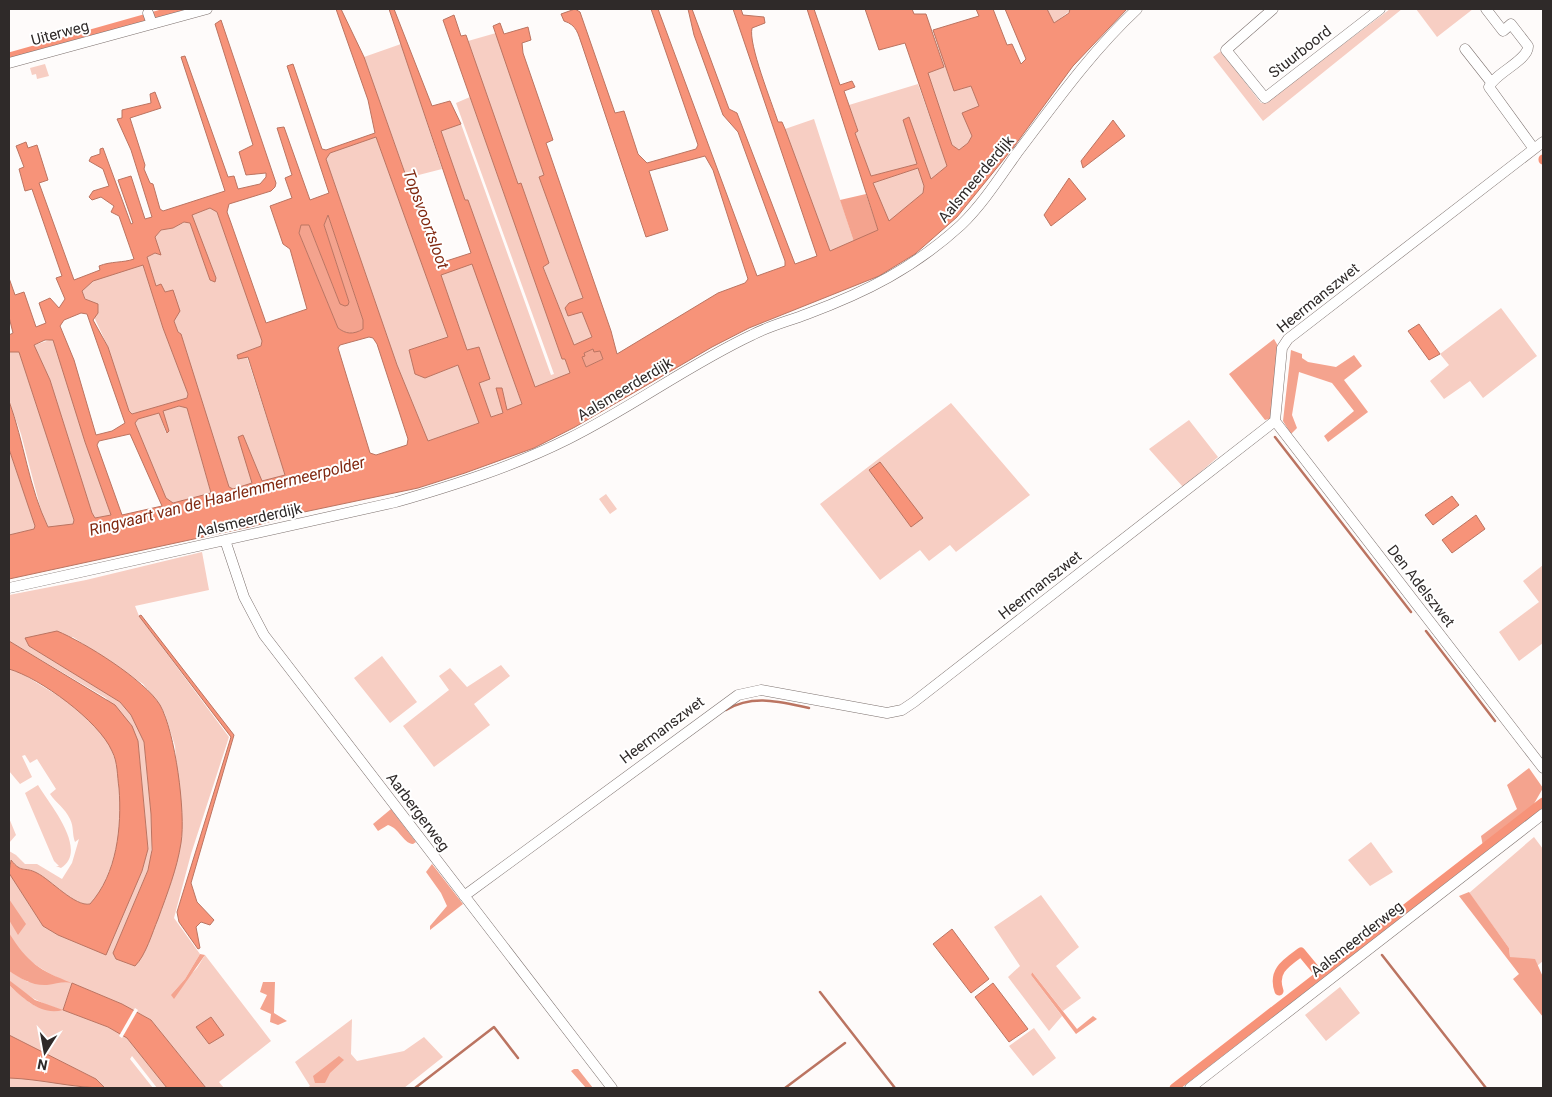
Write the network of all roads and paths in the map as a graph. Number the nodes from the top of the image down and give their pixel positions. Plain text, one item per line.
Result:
1 (207, 9) edge
2 (1137, 9) edge
3 (1273, 9) edge
4 (1380, 9) edge
5 (1486, 9) edge
6 (1466, 49) dead end
7 (9, 63) edge
8 (1491, 82) junction
9 (1543, 142) edge
10 (1534, 149) junction
11 (1275, 421) junction
12 (225, 540) junction
13 (9, 588) edge
14 (1543, 768) edge
15 (1543, 814) edge
16 (464, 896) junction
17 (612, 1088) edge
18 (1190, 1088) edge

1 - 7 street, Uiterweg
2 - 12 street, Aalsmeerderdijk
3 - 4 street, Stuurboord
5 - 8 street
6 - 8 street
8 - 10 street
9 - 10 street, Heermanszwet
10 - 11 street, Heermanszwet
11 - 14 street, Den Adelszwet
11 - 16 street, Heermanszwet
12 - 13 street, Aalsmeerderdijk
12 - 16 street, Aarbergerweg
15 - 18 street, Aalsmeerderweg
16 - 17 street, Aarbergerweg

